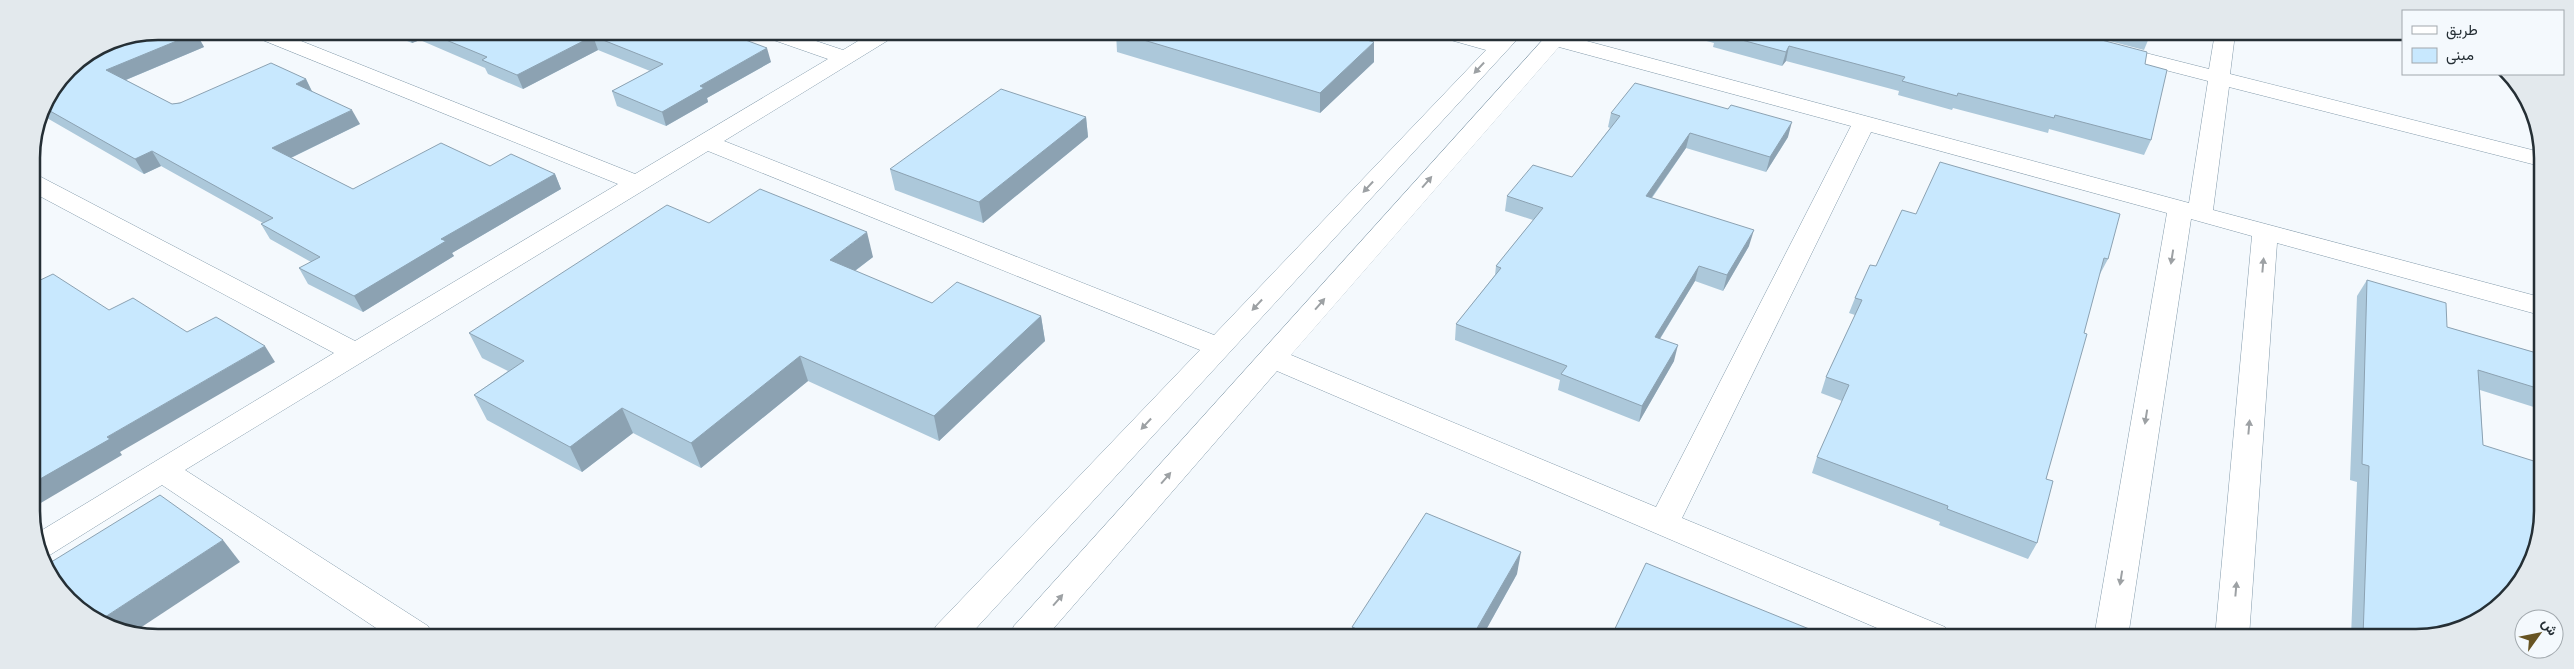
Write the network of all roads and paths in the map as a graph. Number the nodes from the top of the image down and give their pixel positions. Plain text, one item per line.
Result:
1 (280, 40) edge
2 (792, 40) edge
3 (875, 40) edge
4 (1506, 40) edge
5 (1553, 40) edge
6 (1571, 40) edge
7 (2224, 40) edge
8 (2090, 45) edge
9 (845, 58) junction
10 (2219, 77) junction
11 (1864, 123) junction
12 (707, 142) junction
13 (2534, 157) edge
14 (637, 183) junction
15 (40, 186) edge
16 (2190, 211) junction
17 (2266, 232) junction
18 (2534, 304) edge
19 (1219, 346) junction
20 (355, 353) junction
21 (1272, 358) junction
22 (162, 470) junction
23 (1664, 523) junction
24 (45, 544) edge
25 (405, 629) edge
26 (955, 629) edge
27 (1032, 629) edge
28 (1914, 629) edge
29 (2112, 629) edge
30 (2233, 629) edge

1 - 14 street
2 - 9 street
3 - 9 street
4 -> 19 street
21 -> 5 street
6 - 11 street
7 - 10 street
8 - 10 street
9 - 12 street
10 - 13 street
10 - 16 street
11 - 16 street
11 - 23 street
12 - 14 street
12 - 19 street
14 - 20 street
15 - 20 street
16 - 17 street
16 -> 29 street
17 - 18 street
30 -> 17 street
19 -> 26 street
20 - 22 street
21 - 23 street
27 -> 21 street
22 - 24 street
22 - 25 street
23 - 28 street

